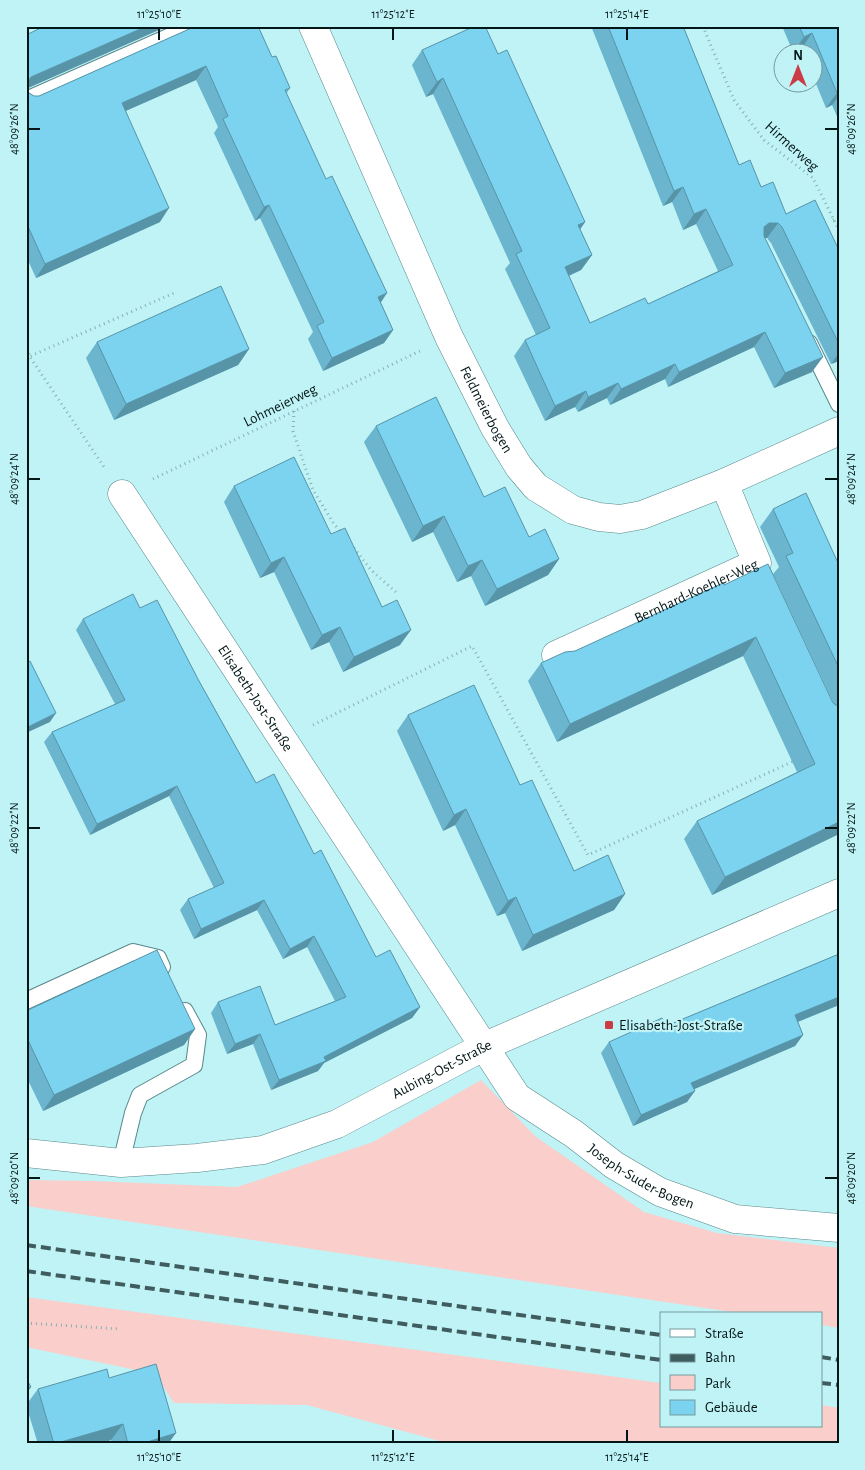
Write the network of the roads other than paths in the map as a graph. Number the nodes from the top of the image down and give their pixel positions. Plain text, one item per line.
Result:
1 (193, 26) edge
2 (313, 26) edge
3 (26, 100) edge
4 (801, 325) edge
5 (839, 404) edge
6 (839, 431) edge
7 (724, 483) junction
8 (122, 494) road end
9 (556, 655) edge
10 (839, 893) edge
11 (171, 984) edge
12 (26, 1001) edge
13 (180, 1001) edge
14 (485, 1046) junction
15 (26, 1153) edge
16 (121, 1163) junction
17 (839, 1228) edge

1 - 3 lane
2 - 7 street, Feldmeierbogen
4 - 5 lane
6 - 7 street, Feldmeierbogen
7 - 9 street, Bernhard-Koehler-Weg
8 - 14 street, Elisabeth-Jost-Straße
10 - 14 street, Aubing-Ost-Straße
11 - 12 lane
13 - 16 lane
14 - 16 street, Aubing-Ost-Straße
14 - 17 street, Joseph-Suder-Bogen
15 - 16 street, Aubing-Ost-Straße

